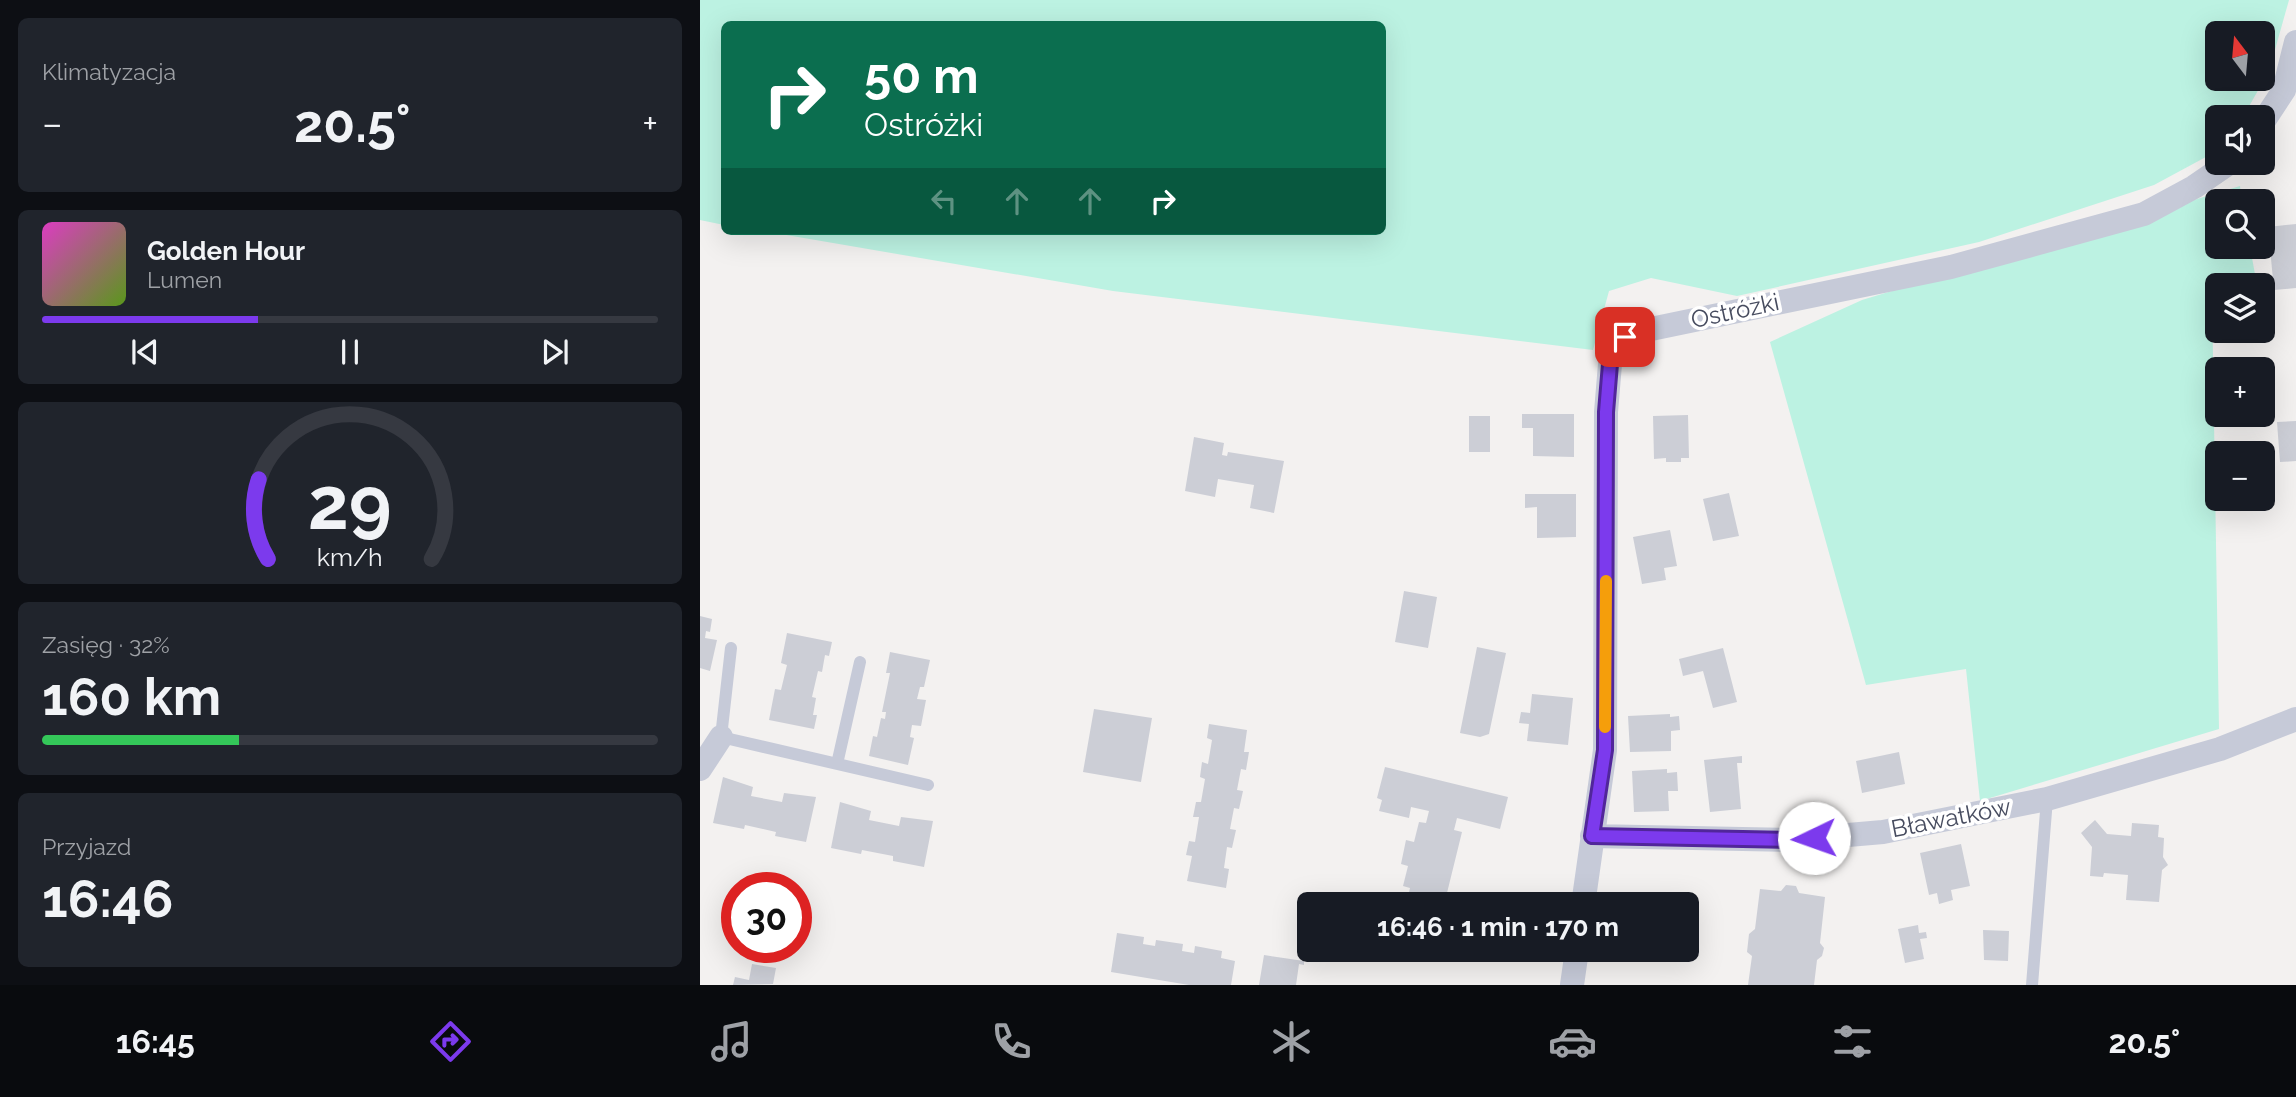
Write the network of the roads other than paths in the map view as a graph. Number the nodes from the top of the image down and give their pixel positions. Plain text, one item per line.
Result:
1 (2296, 42) edge
2 (2274, 105) edge
3 (2212, 175) edge
4 (731, 648) dead end
5 (860, 663) dead end
6 (2296, 719) edge
7 (721, 737) junction
8 (837, 764) junction
9 (700, 769) edge
10 (928, 785) dead end
11 (2047, 799) junction
12 (1592, 836) junction
13 (1585, 892) edge
14 (1575, 962) edge
15 (1572, 985) edge
16 (2032, 985) edge

1 - 2 street
3 - 12 street, Ostróżki
4 - 7 lane
5 - 8 lane
6 - 11 street, Bławatków
7 - 8 lane
7 - 9 street
8 - 10 lane
11 - 12 street, Bławatków
11 - 16 lane
12 - 13 street, Ostróżki
14 - 15 street

